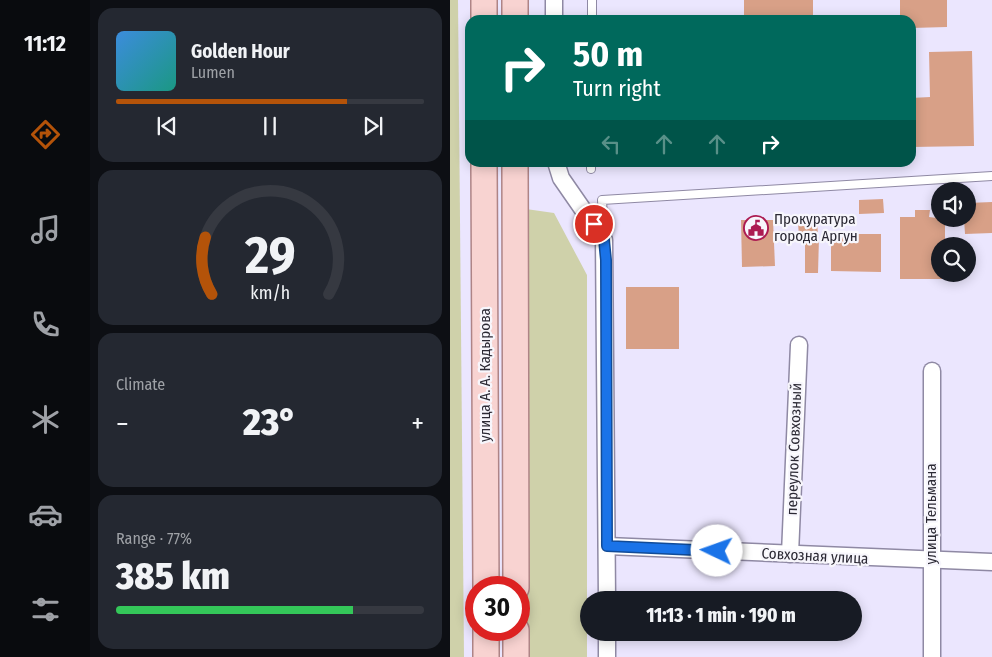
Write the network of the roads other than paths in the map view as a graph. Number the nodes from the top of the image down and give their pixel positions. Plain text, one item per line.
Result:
1 (484, 0) edge
2 (515, 0) edge
3 (554, 0) edge
4 (592, 0) edge
5 (484, 15) edge
6 (515, 15) edge
7 (554, 15) edge
8 (592, 15) edge
9 (484, 167) edge
10 (515, 167) edge
11 (558, 167) edge
12 (992, 176) edge
13 (604, 240) junction
14 (799, 345) dead end
15 (932, 371) dead end
16 (607, 546) junction
17 (790, 554) junction
18 (931, 561) junction
19 (992, 562) edge
20 (486, 576) edge
21 (516, 576) edge
22 (607, 591) edge
23 (486, 641) edge
24 (516, 641) edge
25 (607, 641) edge
26 (486, 657) edge
27 (516, 657) edge
28 (607, 657) edge
29 (932, 657) edge

1 - 5 main road
2 - 6 main road
3 - 7 street
4 - 8 lane
9 - 20 main road, улица А. А. Кадырова
10 - 21 main road, улица А. А. Кадырова
11 - 13 street
12 - 13 lane
13 - 16 street
14 - 17 street, переулок Совхозный
15 - 18 street, улица Тельмана
16 - 17 street, Совхозная улица
16 - 22 street
17 - 18 street, Совхозная улица
18 - 19 street, Совхозная улица
18 - 29 street, улица Тельмана
23 - 26 main road
24 - 27 main road
25 - 28 street

